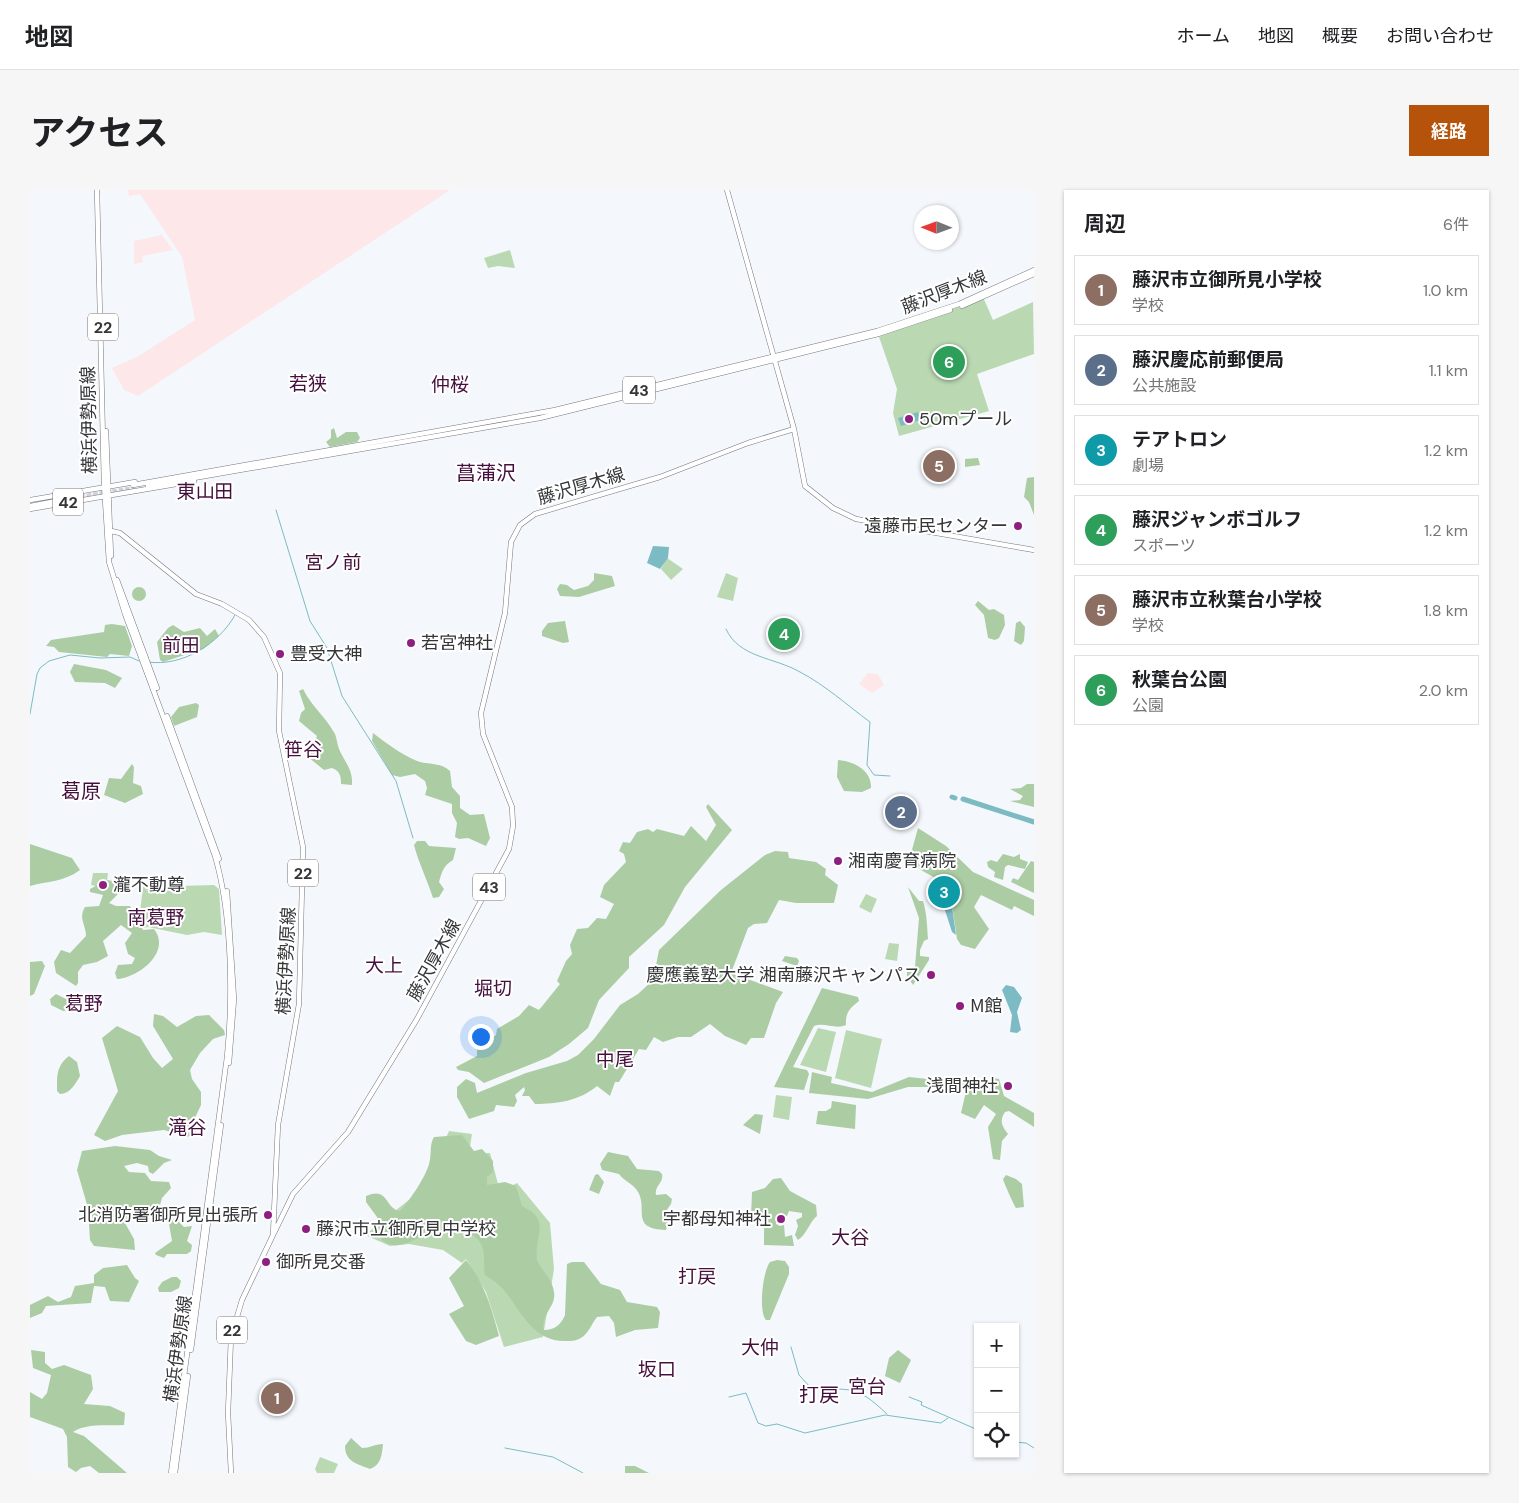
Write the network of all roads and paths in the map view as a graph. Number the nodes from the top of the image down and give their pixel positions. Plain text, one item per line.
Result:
1 (98, 190) edge
2 (727, 190) edge
3 (1034, 270) edge
4 (1034, 274) edge
5 (775, 358) junction
6 (794, 429) junction
7 (221, 472) junction
8 (134, 486) tunnel mouth
9 (106, 488) junction
10 (107, 495) junction
11 (73, 497) tunnel mouth
12 (30, 504) edge
13 (108, 530) junction
14 (1034, 550) edge
15 (273, 1235) junction
16 (173, 1473) edge
17 (231, 1473) edge

1 - 9 main road, 横浜伊勢原線 / 22
2 - 5 main road
3 - 5 main road, 藤沢厚木線 / 43
4 - 5 main road, 藤沢厚木線 / 43
5 - 6 main road
5 - 7 main road, 藤沢厚木線 / 43
6 - 14 main road
6 - 15 main road, 藤沢厚木線 / 43
7 - 8 main road, 藤沢厚木線 / 43
7 - 9 main road
7 - 10 main road
9 - 10 main road, 横浜伊勢原線 / 22
9 - 12 main road, 42
10 - 12 main road, 42
10 - 13 main road, 横浜伊勢原線 / 22
11 - 12 main road, 42
13 - 15 main road, 横浜伊勢原線 / 22
13 - 16 main road, 横浜伊勢原線 / 22
15 - 17 main road, 横浜伊勢原線 / 22

